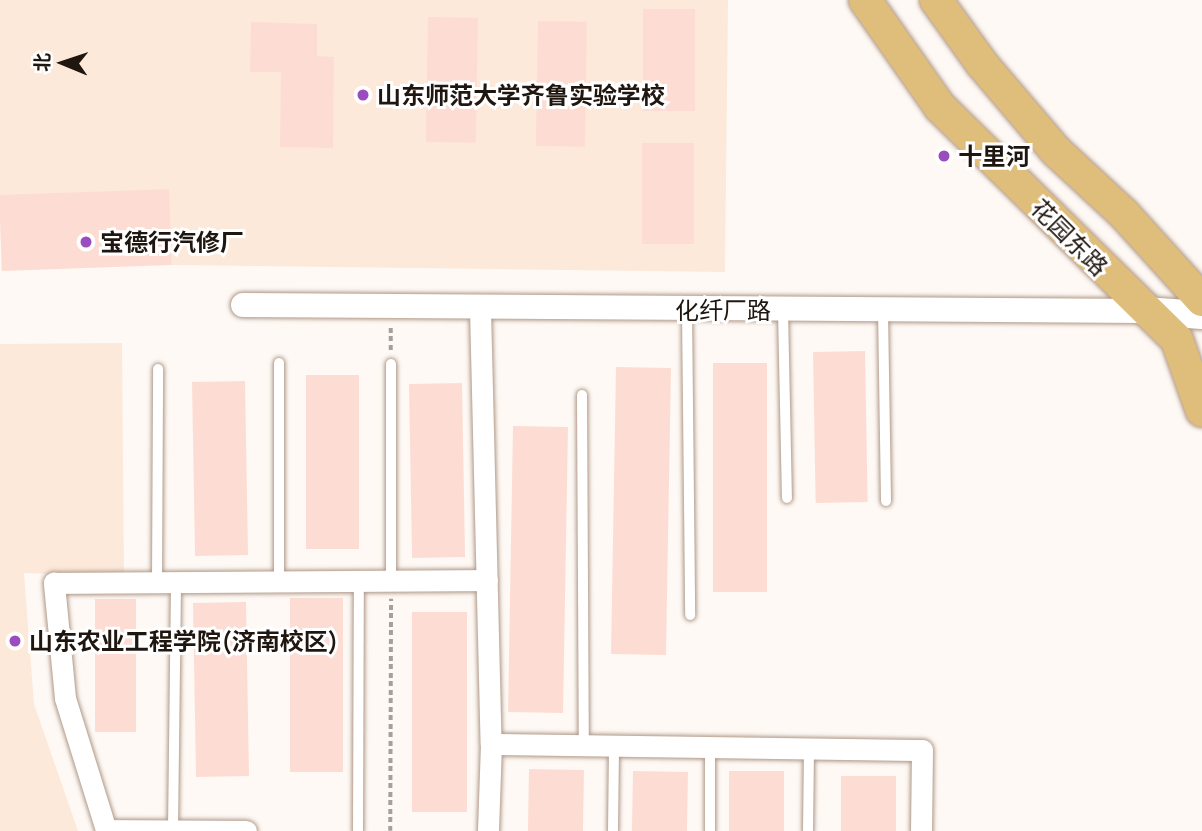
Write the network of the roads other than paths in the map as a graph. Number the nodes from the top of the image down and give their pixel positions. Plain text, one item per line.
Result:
1 (865, 0) edge
2 (936, 0) edge
3 (1202, 300) edge
4 (243, 305) dead end
5 (480, 309) junction
6 (687, 310) junction
7 (783, 310) junction
8 (883, 310) junction
9 (1144, 310) junction
10 (1202, 315) edge
11 (279, 362) dead end
12 (391, 364) road end
13 (158, 369) dead end
14 (582, 395) dead end
15 (1202, 411) edge
16 (787, 498) dead end
17 (886, 501) dead end
18 (487, 580) junction
19 (279, 581) junction
20 (359, 581) junction
21 (391, 581) junction
22 (166, 582) junction
23 (690, 615) dead end
24 (491, 744) junction
25 (584, 746) junction
26 (614, 746) junction
27 (710, 747) junction
28 (808, 749) junction
29 (173, 830) edge
30 (106, 831) edge
31 (246, 831) edge
32 (358, 831) edge
33 (488, 831) edge
34 (613, 831) edge
35 (710, 831) edge
36 (808, 831) edge
37 (921, 831) edge

1 - 9 main road, 花园东路
2 - 3 main road
4 - 5 street, 化纤厂路
5 - 6 street, 化纤厂路
5 - 18 street
6 - 7 street, 化纤厂路
6 - 23 lane
7 - 8 street, 化纤厂路
7 - 16 lane
8 - 9 street, 化纤厂路
8 - 17 lane
9 - 10 main road, 化纤厂路
9 - 15 main road, 花园东路
11 - 19 lane
12 - 21 lane
13 - 22 lane
14 - 25 lane
18 - 21 street
18 - 24 street
19 - 20 street
19 - 22 street
20 - 21 street
20 - 32 lane
22 - 29 lane
22 - 30 street
24 - 25 street
24 - 33 street
25 - 26 street
26 - 27 street
26 - 34 lane
27 - 28 street
27 - 35 lane
28 - 36 lane
28 - 37 street
29 - 30 street
29 - 31 street

